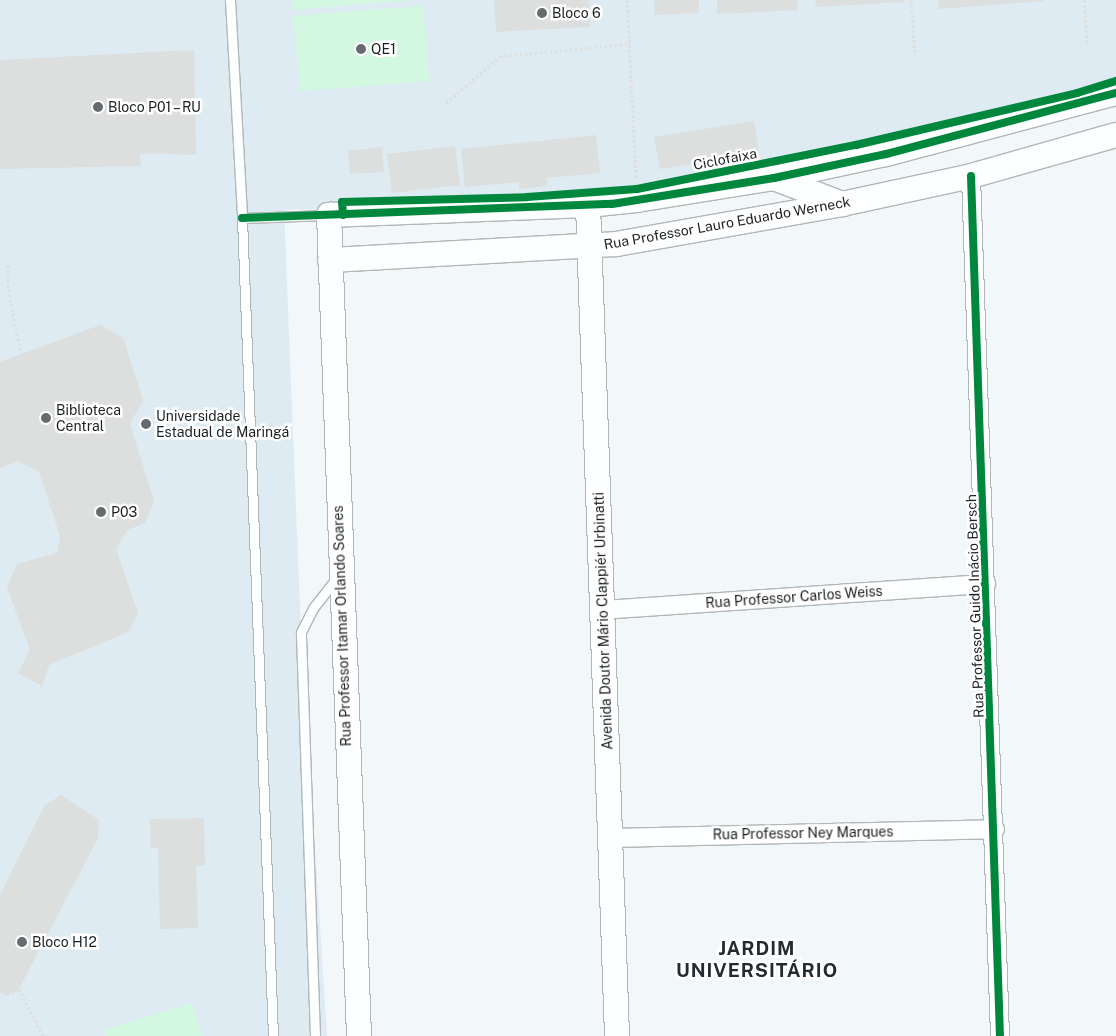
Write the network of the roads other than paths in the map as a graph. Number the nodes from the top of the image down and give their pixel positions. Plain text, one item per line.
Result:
1 (230, 0) edge
2 (1116, 93) edge
3 (1116, 135) edge
4 (971, 176) junction
5 (774, 178) junction
6 (842, 204) junction
7 (588, 206) junction
8 (329, 215) junction
9 (242, 218) junction
10 (590, 246) junction
11 (330, 260) junction
12 (340, 573) junction
13 (986, 584) junction
14 (602, 610) junction
15 (995, 829) junction
16 (610, 838) junction
17 (273, 1036) edge
18 (315, 1036) edge
19 (359, 1036) edge
20 (617, 1036) edge
21 (1000, 1036) edge

1 - 9 lane
2 - 5 main road
3 - 4 main road, Rua Professor Lauro Eduardo Werneck
4 - 6 main road, Rua Professor Lauro Eduardo Werneck
4 - 13 street, Rua Professor Guido Inácio Bersch
5 - 6 main road
5 - 7 main road
6 - 10 main road, Rua Professor Lauro Eduardo Werneck
7 - 8 main road
7 - 10 main road, Avenida Doutor Mário Clappiér Urbinatti
8 - 9 lane
8 - 11 main road, Rua Professor Itamar Orlando Soares
9 - 17 lane
10 - 11 main road, Rua Professor Lauro Eduardo Werneck
10 - 14 main road, Avenida Doutor Mário Clappiér Urbinatti
11 - 12 main road, Rua Professor Itamar Orlando Soares
12 - 18 lane
12 - 19 main road, Rua Professor Itamar Orlando Soares
13 - 14 street, Rua Professor Carlos Weiss
13 - 15 street, Rua Professor Guido Inácio Bersch
14 - 16 main road, Avenida Doutor Mário Clappiér Urbinatti
15 - 16 street, Rua Professor Ney Marques
15 - 21 street, Rua Professor Guido Inácio Bersch
16 - 20 main road, Avenida Doutor Mário Clappiér Urbinatti

